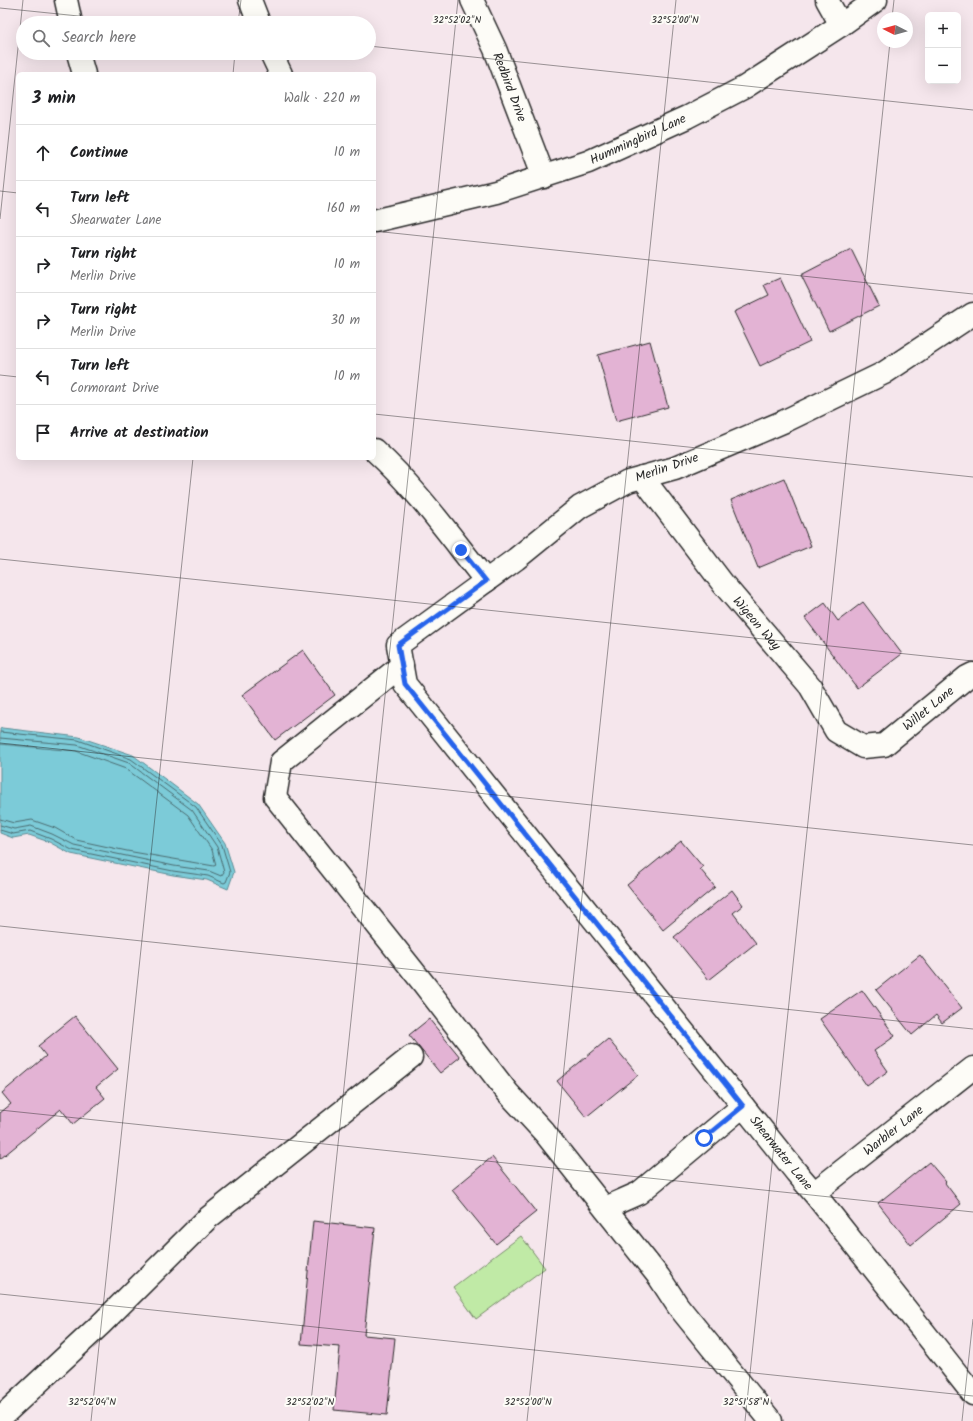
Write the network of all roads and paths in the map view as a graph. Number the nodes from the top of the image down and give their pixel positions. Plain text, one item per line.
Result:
1 (66, 0) edge
2 (250, 0) edge
3 (472, 0) edge
4 (828, 0) edge
5 (876, 0) edge
6 (69, 16) edge
7 (256, 16) edge
8 (841, 25) junction
9 (80, 60) edge
10 (274, 60) edge
11 (83, 72) edge
12 (280, 72) edge
13 (544, 177) junction
14 (376, 221) edge
15 (973, 314) edge
16 (376, 452) edge
17 (642, 477) junction
18 (486, 581) junction
19 (402, 665) junction
20 (973, 674) edge
21 (884, 745) joint
22 (411, 1057) dead end
23 (973, 1068) edge
24 (743, 1106) junction
25 (814, 1193) junction
26 (605, 1208) junction
27 (973, 1394) edge
28 (0, 1418) edge
29 (772, 1421) edge

1 - 6 street
2 - 7 street
3 - 13 street, Redbird Drive
4 - 8 street
5 - 8 street, Hummingbird Lane
8 - 13 street, Hummingbird Lane
9 - 11 street
10 - 12 street
13 - 14 street, Hummingbird Lane
15 - 17 street, Merlin Drive
16 - 18 street
17 - 18 street, Merlin Drive
17 - 21 street, Wigeon Way
18 - 19 street, Merlin Drive
19 - 24 street, Shearwater Lane
19 - 26 street
20 - 21 street, Willet Lane
22 - 28 street
23 - 25 street, Warbler Lane
24 - 25 street, Shearwater Lane
24 - 26 street
25 - 27 street, Shearwater Lane
26 - 29 street

